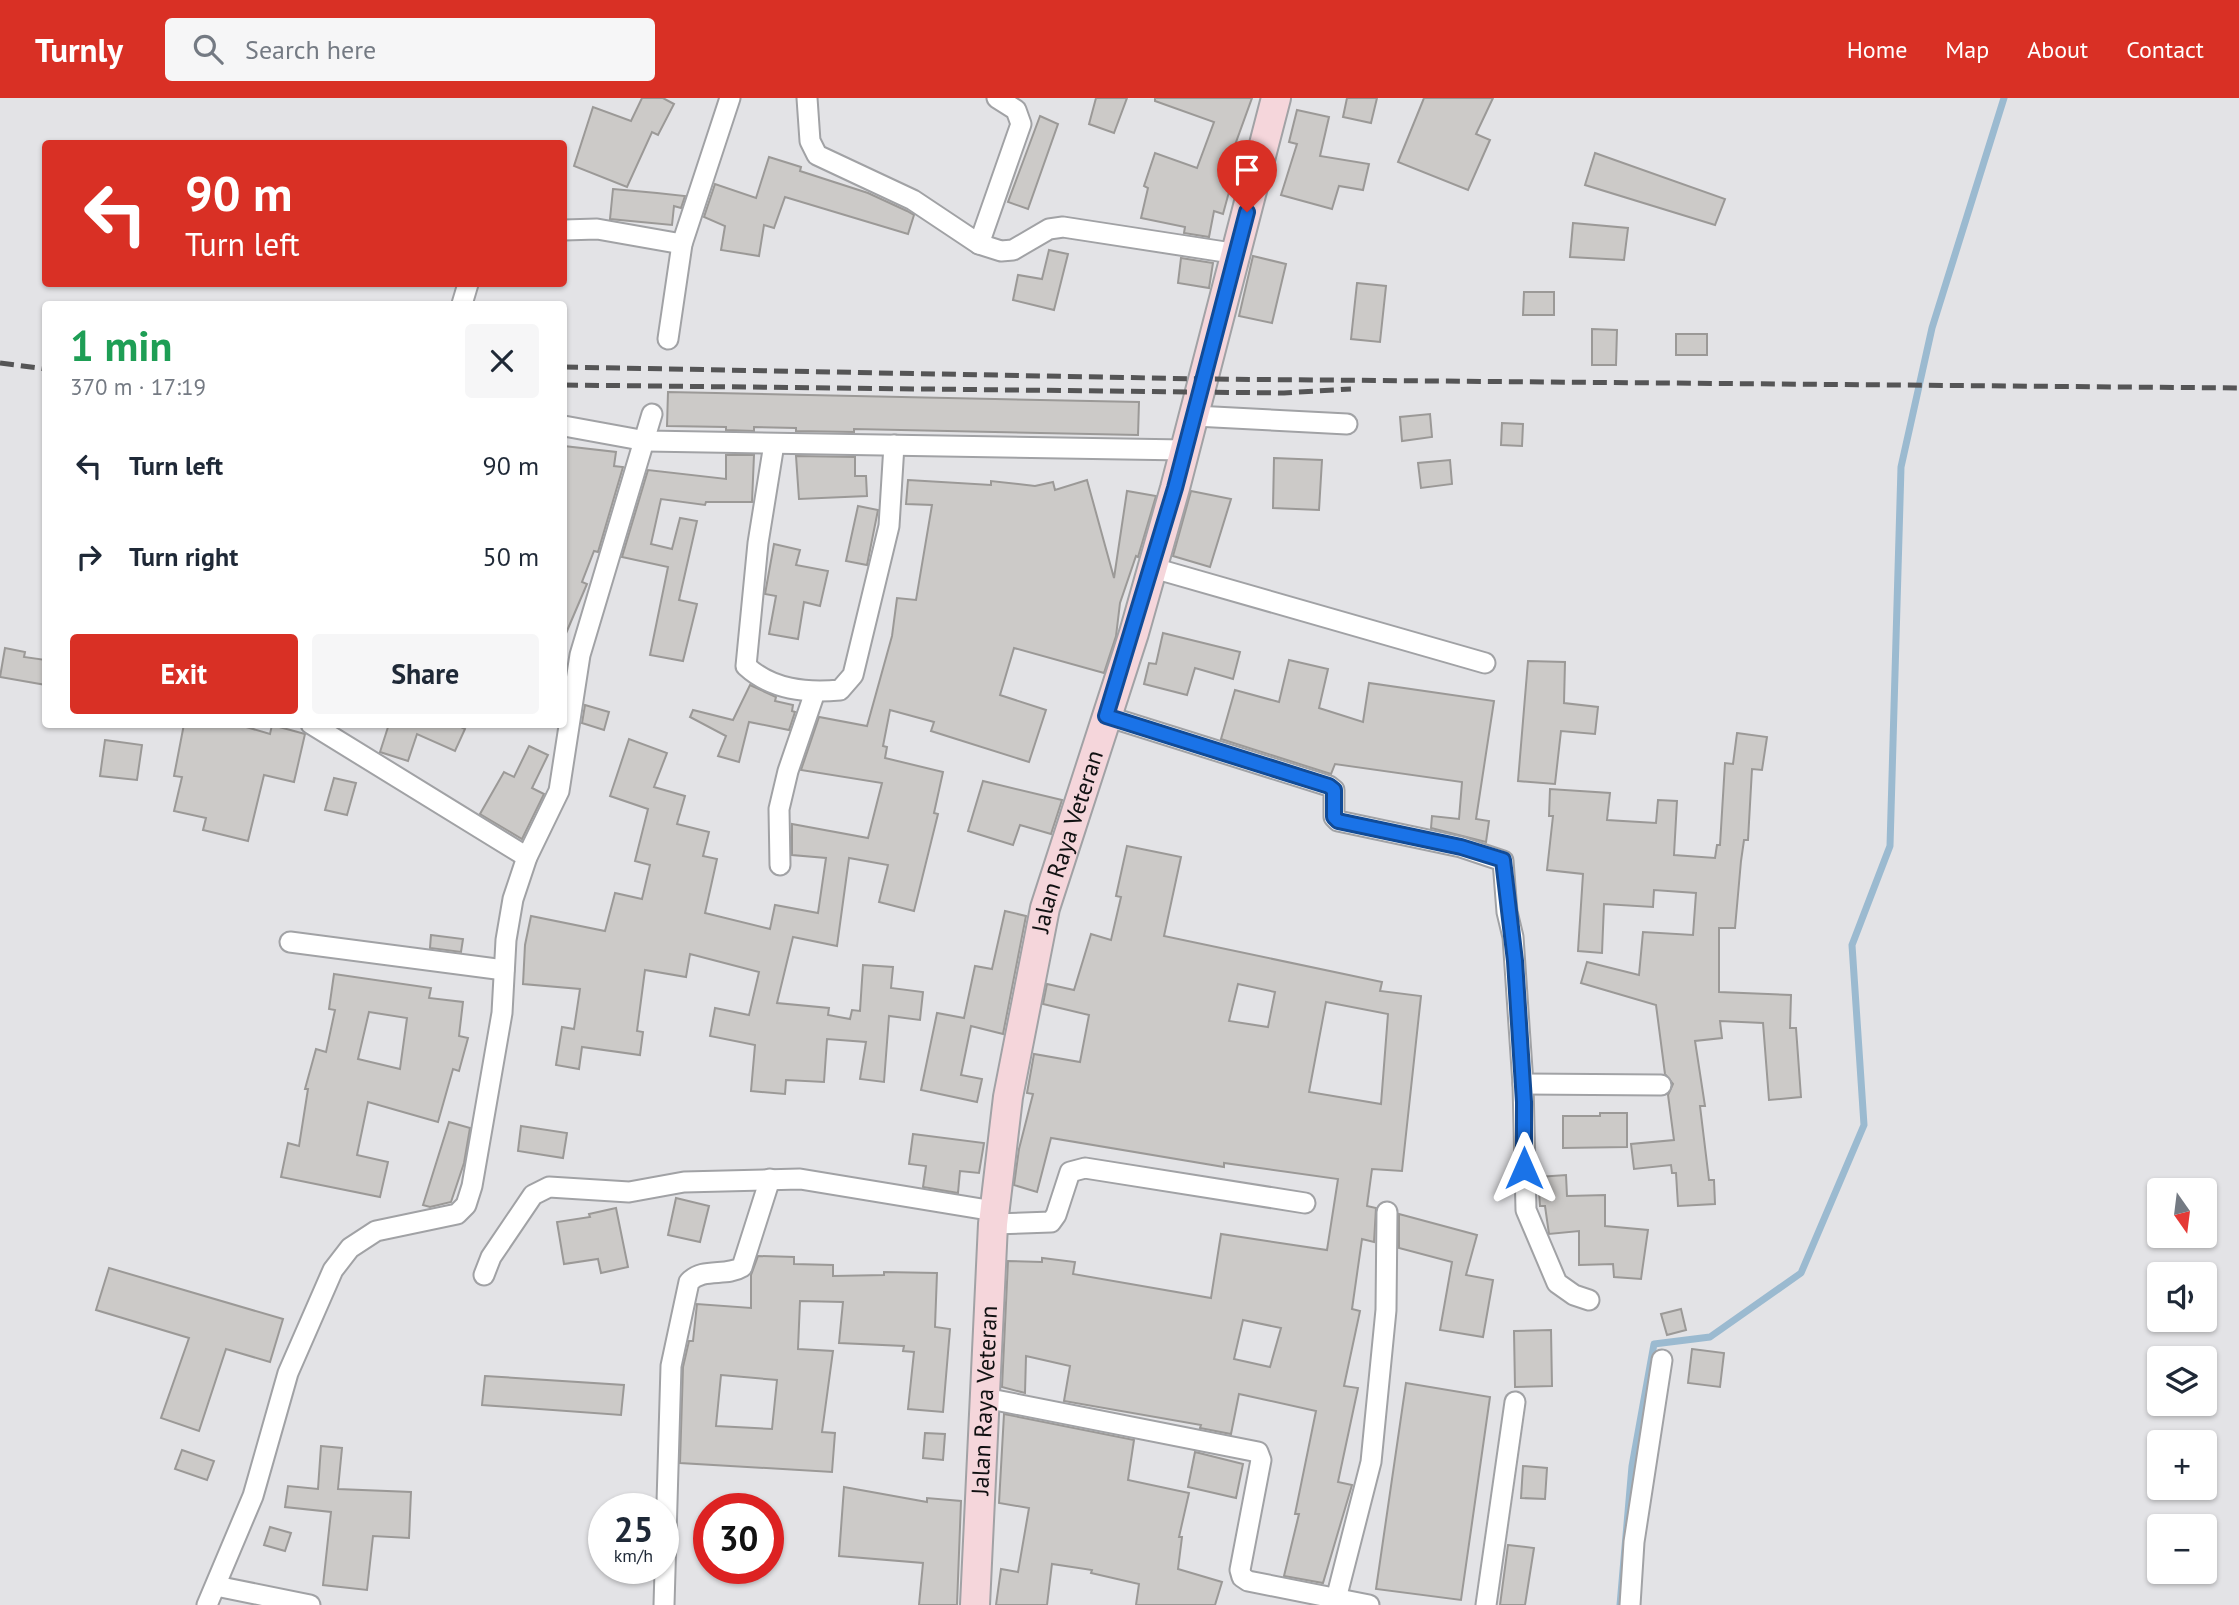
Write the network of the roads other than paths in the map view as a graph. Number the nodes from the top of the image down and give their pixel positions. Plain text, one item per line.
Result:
1 (730, 98) edge
2 (807, 98) edge
3 (997, 98) edge
4 (1276, 98) edge
5 (567, 230) edge
6 (682, 244) junction
7 (979, 244) junction
8 (1238, 254) junction
9 (668, 339) dead end
10 (652, 414) dead end
11 (1195, 416) junction
12 (1347, 424) dead end
13 (567, 427) edge
14 (646, 441) junction
15 (774, 444) junction
16 (894, 445) junction
17 (1185, 450) junction
18 (1150, 567) junction
19 (1485, 663) dead end
20 (813, 698) junction
21 (1106, 716) junction
22 (317, 728) edge
23 (527, 858) junction
24 (780, 865) dead end
25 (290, 942) dead end
26 (504, 970) junction
27 (1523, 1084) junction
28 (1661, 1085) dead end
29 (770, 1179) junction
30 (1305, 1203) dead end
31 (1387, 1212) dead end
32 (993, 1217) junction
33 (484, 1275) dead end
34 (1589, 1300) dead end
35 (1662, 1360) dead end
36 (985, 1398) junction
37 (1515, 1402) dead end
38 (221, 1586) junction
39 (1336, 1599) junction
40 (207, 1605) edge
41 (310, 1605) edge
42 (664, 1605) edge
43 (975, 1605) edge
44 (1369, 1605) edge
45 (1486, 1605) edge
46 (1630, 1605) edge

1 - 6 street
2 - 7 street
3 - 7 street
4 - 8 street, Jalan Raya Veteran
5 - 6 street
6 - 9 street
7 - 8 street
8 - 11 street, Jalan Raya Veteran
10 - 14 street
11 - 12 street
11 - 17 street, Jalan Raya Veteran
13 - 14 street
14 - 15 street
14 - 23 street
15 - 16 street
15 - 20 street
16 - 17 street
16 - 20 street
17 - 18 street, Jalan Raya Veteran
18 - 19 street
18 - 21 street, Jalan Raya Veteran
20 - 24 street
21 - 27 street
21 - 32 street, Jalan Raya Veteran
22 - 23 street
23 - 26 street
25 - 26 street
26 - 38 street
27 - 28 street
27 - 34 street
29 - 32 street
29 - 33 street
29 - 42 street
30 - 32 street
31 - 39 street
32 - 36 street, Jalan Raya Veteran
35 - 46 street
36 - 39 street
36 - 43 street, Jalan Raya Veteran
37 - 45 street
38 - 40 street
38 - 41 street
39 - 44 street

